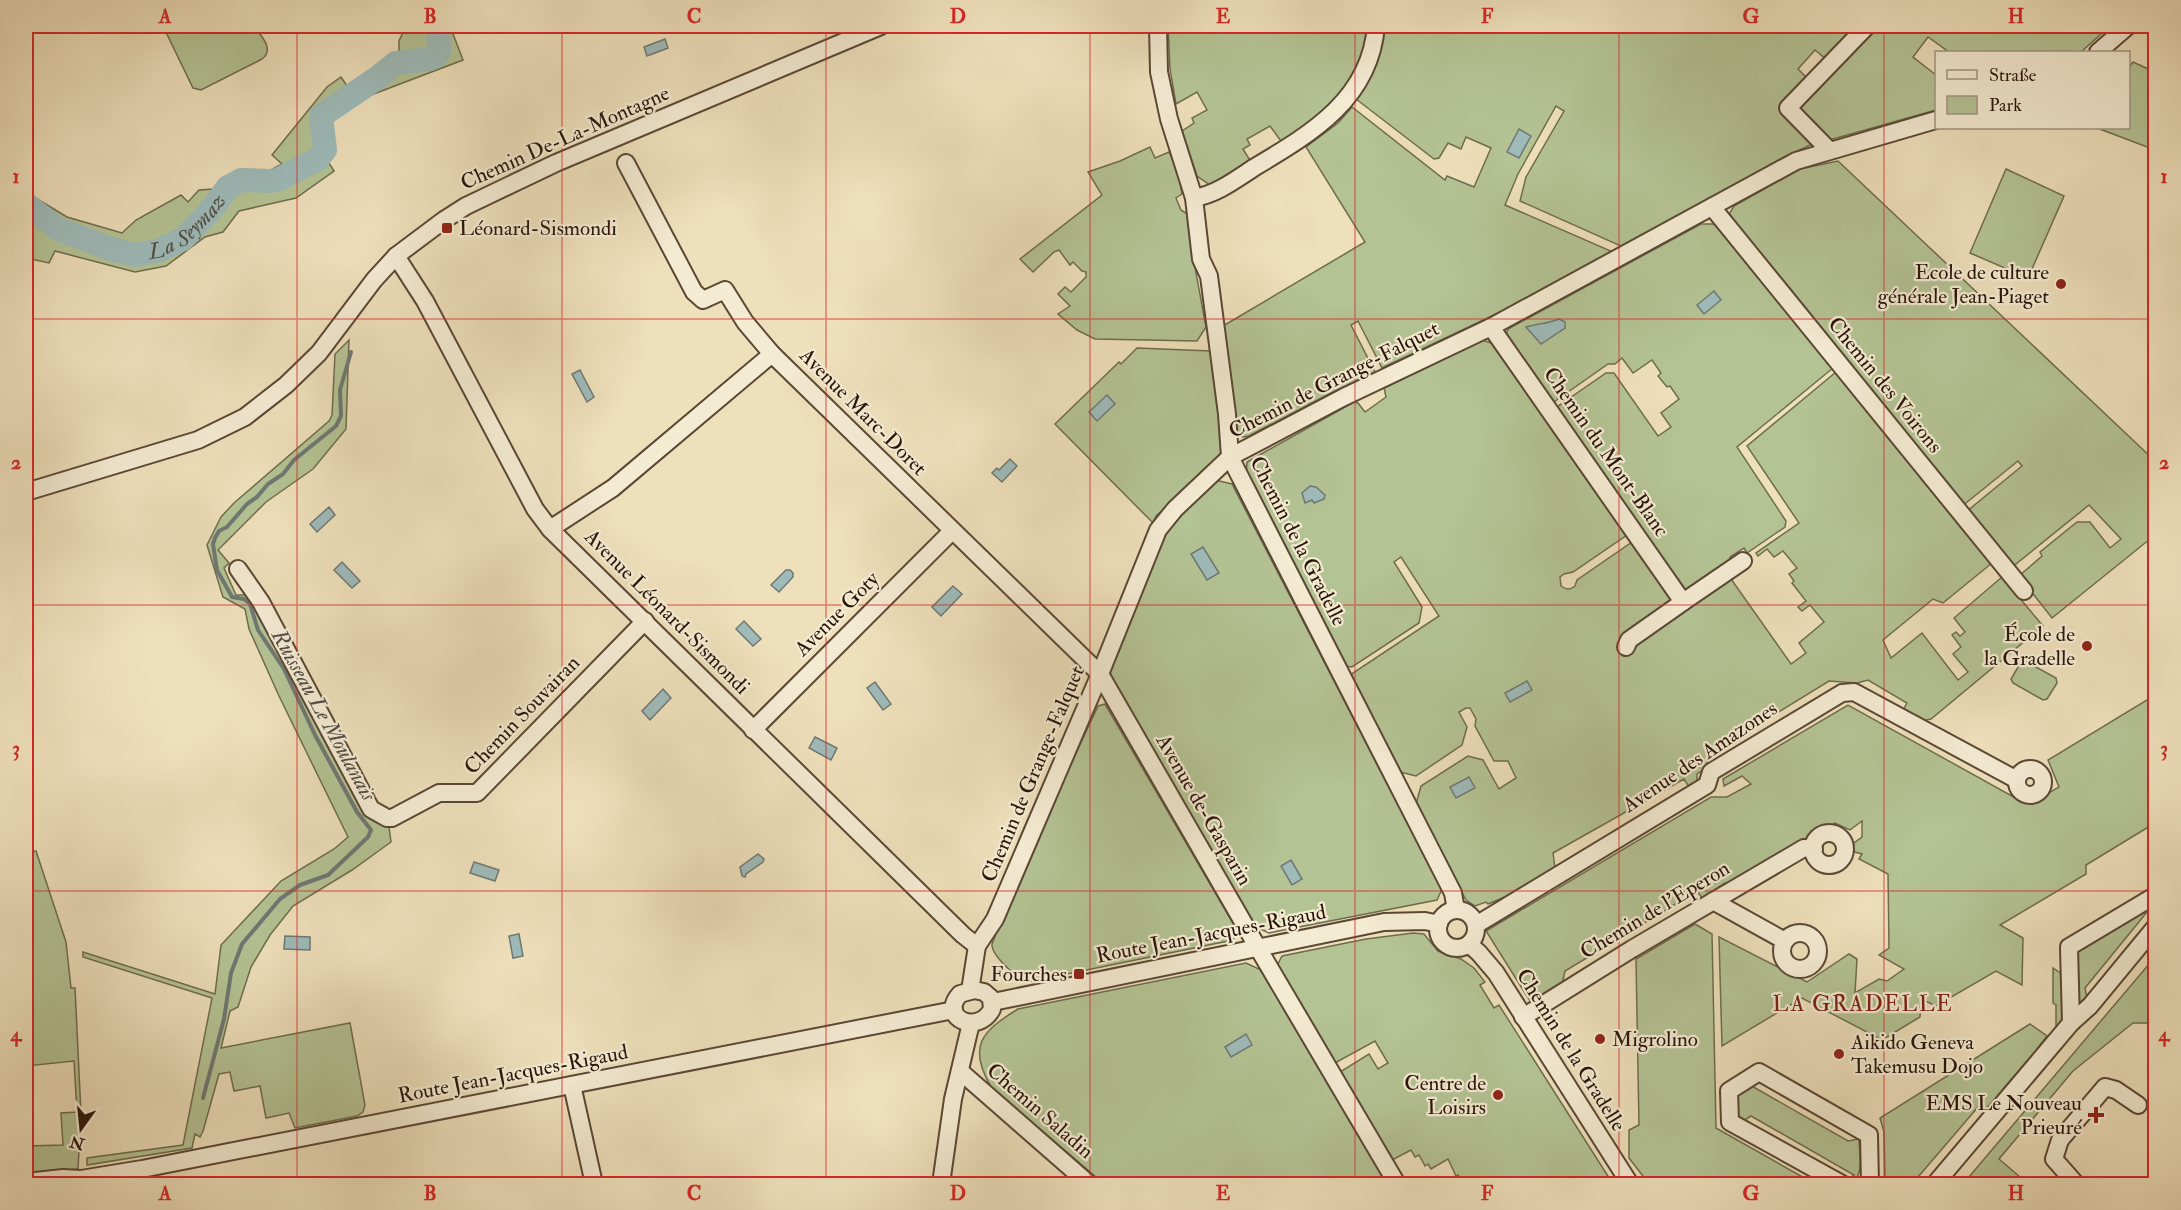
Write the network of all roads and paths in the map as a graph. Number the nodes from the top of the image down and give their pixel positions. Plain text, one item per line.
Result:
1 (881, 26) edge
2 (1158, 26) edge
3 (1376, 26) edge
4 (1867, 26) edge
5 (2128, 26) edge
6 (2099, 51) edge
7 (1935, 120) edge
8 (1829, 150) junction
9 (626, 163) dead end
10 (1194, 198) junction
11 (1712, 207) junction
12 (396, 256) junction
13 (1491, 327) junction
14 (772, 354) junction
15 (1230, 458) junction
16 (26, 492) edge
17 (550, 529) junction
18 (952, 531) junction
19 (1743, 561) dead end
20 (238, 569) dead end
21 (2024, 591) dead end
22 (1683, 602) junction
23 (645, 621) junction
24 (1626, 647) dead end
25 (1100, 674) junction
26 (753, 730) junction
27 (2017, 780) dead end
28 (1814, 849) dead end
29 (2156, 895) edge
30 (1713, 901) junction
31 (1456, 910) junction
32 (1439, 924) junction
33 (1476, 925) junction
34 (2156, 926) edge
35 (1785, 941) dead end
36 (1468, 944) junction
37 (977, 946) junction
38 (1258, 948) junction
39 (970, 991) junction
40 (993, 1002) junction
41 (954, 1010) junction
42 (1523, 1017) junction
43 (971, 1023) junction
44 (2071, 1023) junction
45 (961, 1072) junction
46 (572, 1085) junction
47 (2138, 1105) dead end
48 (26, 1182) edge
49 (83, 1182) edge
50 (594, 1185) edge
51 (941, 1185) edge
52 (1089, 1185) edge
53 (1397, 1185) edge
54 (1630, 1185) edge
55 (1842, 1185) edge
56 (1870, 1185) edge
57 (1935, 1185) edge
58 (2076, 1185) edge

1 - 12 street, Chemin De-La-Montagne
2 - 10 street, Chemin de la Gradelle
3 - 10 street
4 - 8 street
5 - 6 street
7 - 8 street, Chemin de Grange-Falquet
8 - 11 street, Chemin de Grange-Falquet
9 - 14 street
10 - 15 street, Chemin de la Gradelle
11 - 13 street, Chemin de Grange-Falquet
11 - 21 street, Chemin des Voirons
12 - 16 street, Chemin De-La-Montagne
12 - 17 street, Avenue Léonard-Sismondi
13 - 15 street, Chemin de Grange-Falquet
13 - 22 street, Chemin du Mont-Blanc
14 - 17 street, Avenue Marc-Doret
14 - 18 street, Avenue Marc-Doret
15 - 25 street, Chemin de Grange-Falquet
15 - 31 street, Chemin de la Gradelle
17 - 23 street, Avenue Léonard-Sismondi
18 - 25 street, Avenue Marc-Doret
18 - 26 street, Avenue Goty
19 - 22 street
20 - 23 street, Chemin Souvairan
22 - 24 street
23 - 26 street, Avenue Léonard-Sismondi
25 - 37 street, Chemin de Grange-Falquet
25 - 38 street, Avenue de-Gasparin
26 - 37 street, Avenue Léonard-Sismondi
27 - 33 street, Avenue des Amazones
28 - 30 street, Chemin de l'Eperon
29 - 44 street
30 - 35 street
30 - 42 street, Chemin de l'Eperon
31 - 32 street
31 - 33 street
32 - 36 street
32 - 38 street, Route Jean-Jacques-Rigaud
33 - 36 street
34 - 44 street
36 - 42 street, Chemin de la Gradelle
37 - 39 street, Chemin de Grange-Falquet
38 - 40 street, Route Jean-Jacques-Rigaud
38 - 53 street, Avenue de-Gasparin
39 - 40 street
39 - 41 street
40 - 43 street
41 - 43 street
41 - 46 street, Route Jean-Jacques-Rigaud
42 - 54 street, Chemin de la Gradelle
43 - 45 street
44 - 57 street
45 - 51 street
45 - 52 street, Chemin Saladin
46 - 49 street, Route Jean-Jacques-Rigaud
46 - 50 street
47 - 58 street
48 - 49 street, Route Jean-Jacques-Rigaud
55 - 56 street

